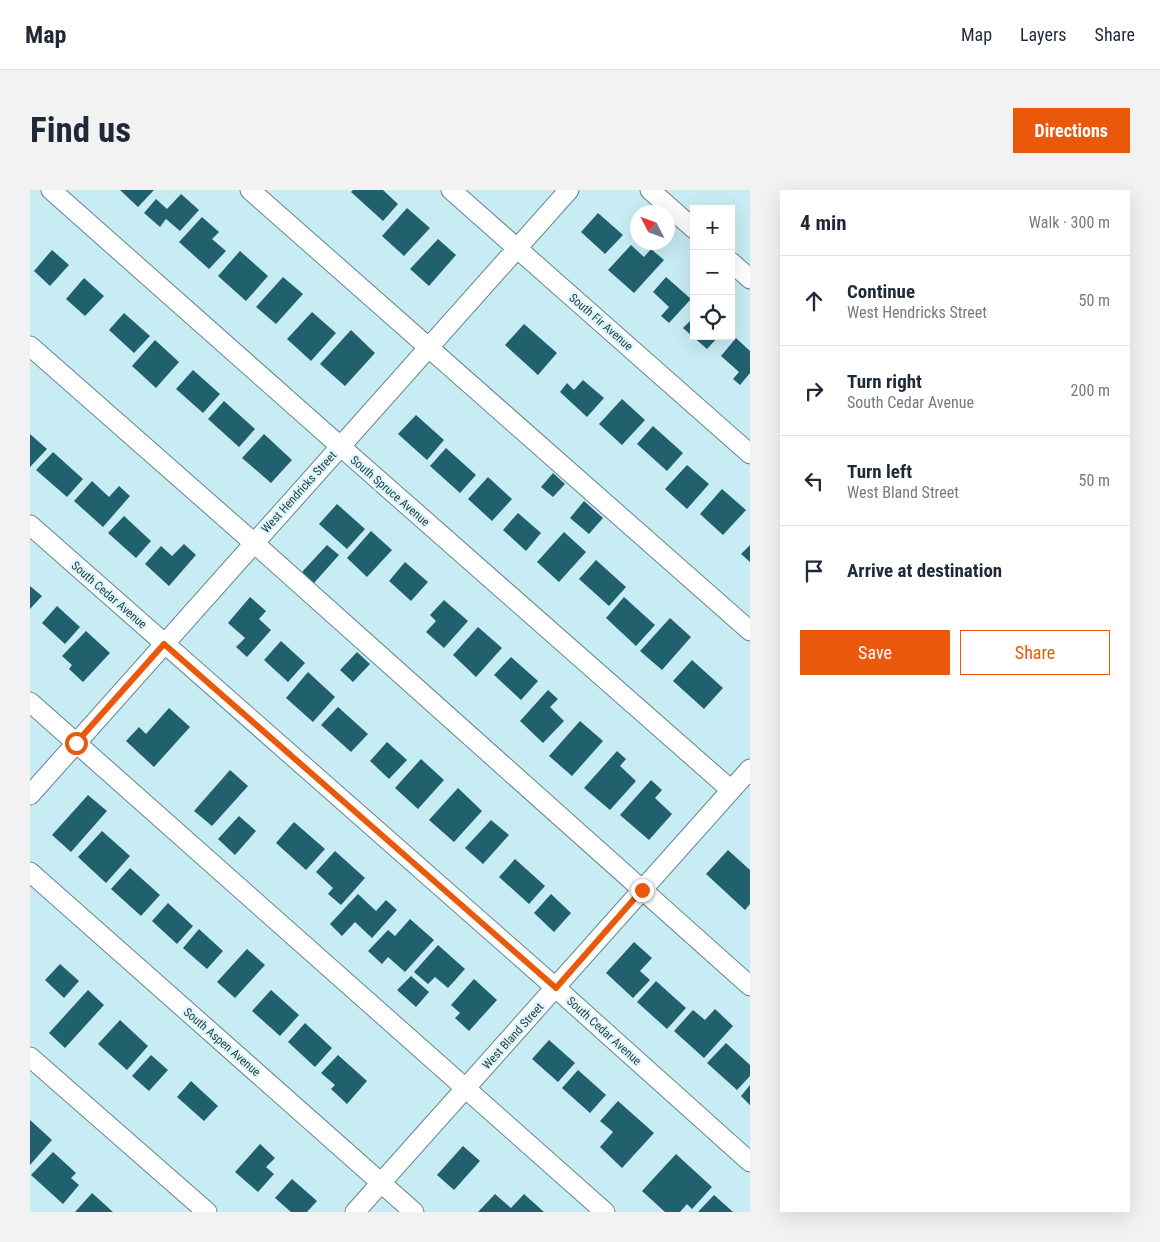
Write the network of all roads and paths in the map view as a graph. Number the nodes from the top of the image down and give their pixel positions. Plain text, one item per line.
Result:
1 (51, 190) edge
2 (250, 190) edge
3 (451, 190) edge
4 (569, 190) edge
5 (650, 190) edge
6 (690, 225) edge
7 (517, 248) junction
8 (735, 266) edge
9 (750, 279) edge
10 (30, 346) edge
11 (428, 348) junction
12 (340, 446) junction
13 (750, 454) edge
14 (30, 525) edge
15 (254, 543) junction
16 (750, 631) edge
17 (164, 644) junction
18 (30, 702) edge
19 (76, 743) junction
20 (750, 770) edge
21 (731, 790) junction
22 (30, 795) edge
23 (30, 872) edge
24 (642, 890) junction
25 (750, 986) edge
26 (556, 988) junction
27 (30, 1057) edge
28 (466, 1088) junction
29 (750, 1162) edge
30 (382, 1183) junction
31 (207, 1212) edge
32 (355, 1212) edge
33 (414, 1212) edge
34 (605, 1212) edge

1 - 12 street, South Spruce Avenue
2 - 11 street
3 - 7 street, South Fir Avenue
4 - 7 street, West Hendricks Street
5 - 6 street
7 - 11 street, West Hendricks Street
7 - 13 street, South Fir Avenue
8 - 9 street
10 - 15 street
11 - 12 street, West Hendricks Street
11 - 16 street
12 - 15 street, West Hendricks Street
12 - 21 street, South Spruce Avenue
14 - 17 street, South Cedar Avenue
15 - 17 street, West Hendricks Street
15 - 24 street
17 - 19 street, West Hendricks Street
17 - 26 street, South Cedar Avenue
18 - 19 street
19 - 22 street, West Hendricks Street
19 - 28 street
20 - 21 street, West Bland Street
21 - 24 street, West Bland Street
23 - 30 street, South Aspen Avenue
24 - 25 street
24 - 26 street, West Bland Street
26 - 28 street, West Bland Street
26 - 29 street, South Cedar Avenue
27 - 31 street
28 - 30 street, West Bland Street
28 - 34 street
30 - 32 street, West Bland Street
30 - 33 street, South Aspen Avenue

